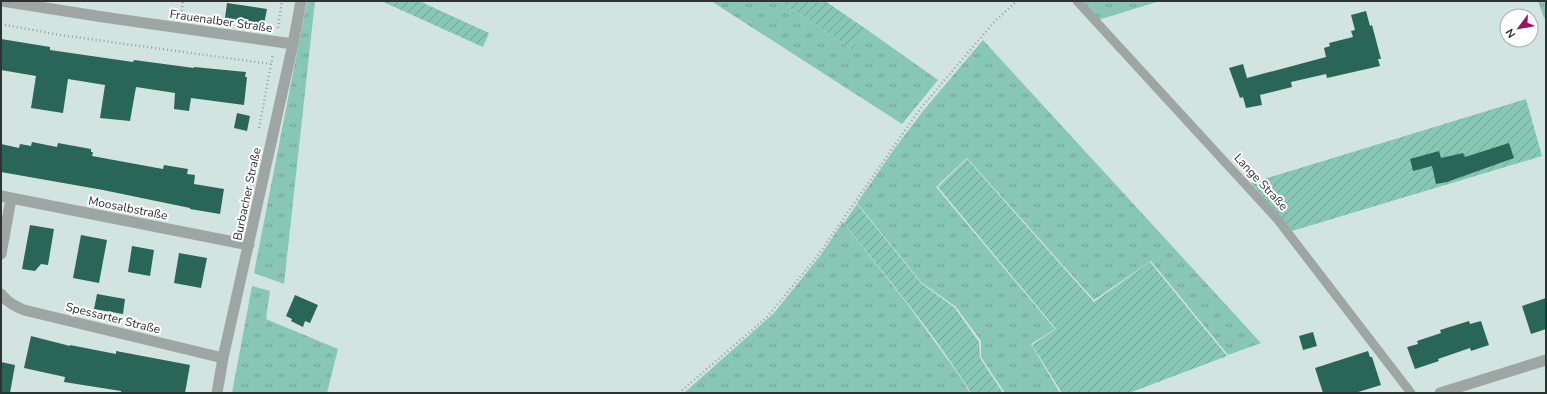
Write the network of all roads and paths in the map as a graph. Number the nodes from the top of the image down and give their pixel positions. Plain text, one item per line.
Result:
1 (2, 1) edge
2 (301, 1) edge
3 (1017, 1) edge
4 (1077, 1) edge
5 (1, 24) edge
6 (293, 44) junction
7 (271, 64) dead end
8 (6, 198) edge
9 (249, 245) junction
10 (1, 254) edge
11 (1, 294) edge
12 (223, 358) junction
13 (1546, 360) edge
14 (217, 393) edge
15 (679, 393) edge
16 (1411, 393) edge
17 (1440, 393) edge

1 - 6 street, Frauenalber Straße
2 - 6 street, Burbacher Straße
3 - 15 path
4 - 16 lane, Lange Straße
5 - 7 path
6 - 9 street, Burbacher Straße
8 - 9 street, Moosalbstraße
8 - 10 street
9 - 12 street, Burbacher Straße
11 - 12 street, Spessarter Straße
12 - 14 street, Burbacher Straße
13 - 17 street

